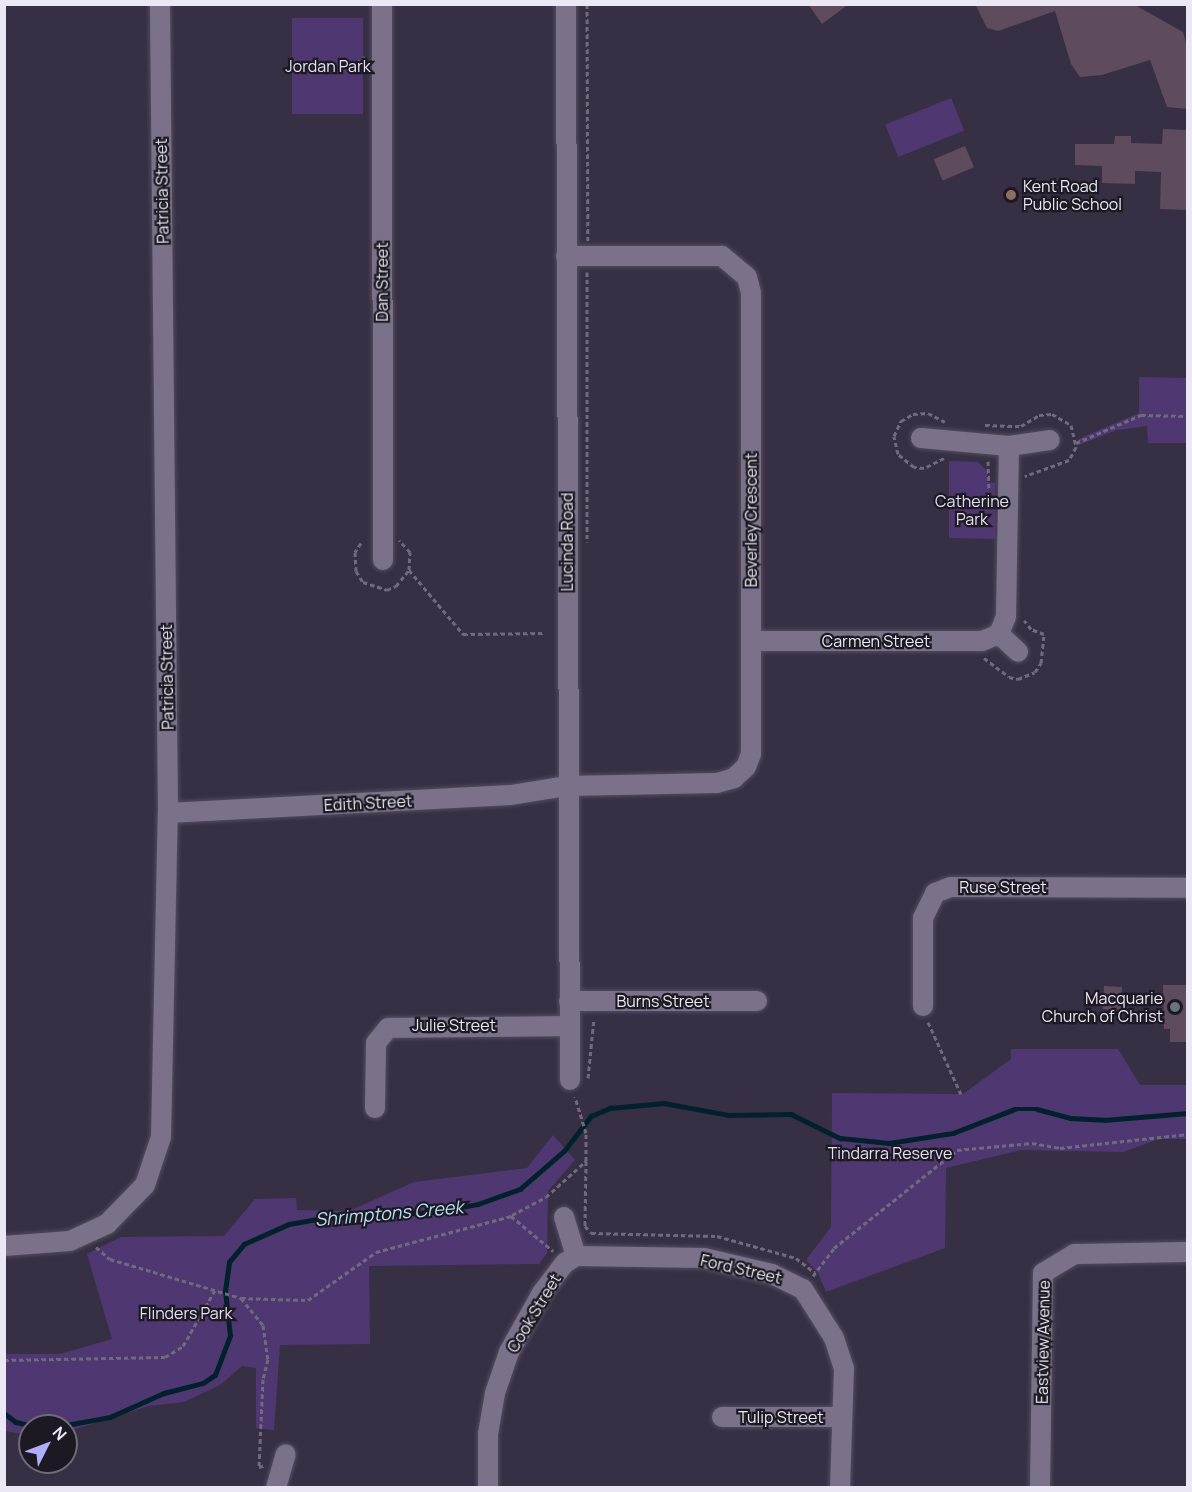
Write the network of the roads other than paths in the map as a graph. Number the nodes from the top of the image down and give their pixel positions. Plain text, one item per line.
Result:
1 (160, 4) edge
2 (382, 4) edge
3 (566, 4) edge
4 (566, 256) junction
5 (921, 438) dead end
6 (1050, 440) dead end
7 (1009, 446) junction
8 (383, 560) dead end
9 (999, 634) junction
10 (752, 641) junction
11 (1018, 652) dead end
12 (567, 786) junction
13 (168, 813) junction
14 (1188, 888) edge
15 (569, 1001) junction
16 (757, 1001) dead end
17 (923, 1006) road end
18 (569, 1026) junction
19 (572, 1087) road end
20 (375, 1108) dead end
21 (564, 1218) dead end
22 (4, 1246) edge
23 (1188, 1252) edge
24 (570, 1259) junction
25 (722, 1417) dead end
26 (841, 1417) junction
27 (284, 1458) road end
28 (276, 1488) edge
29 (488, 1488) edge
30 (840, 1488) edge
31 (1040, 1488) edge

1 - 13 street, Patricia Street
2 - 8 street, Dan Street
3 - 4 street, Lucinda Road
4 - 10 street, Beverley Crescent
4 - 12 street, Lucinda Road
5 - 7 street
6 - 7 street
7 - 9 street
9 - 10 street, Carmen Street
9 - 11 street
10 - 12 street, Beverley Crescent
12 - 13 street, Edith Street
12 - 15 street, Lucinda Road
13 - 22 street, Patricia Street
14 - 17 street, Ruse Street
15 - 16 street, Burns Street
15 - 18 street, Lucinda Road
18 - 19 street, Lucinda Road
18 - 20 street, Julie Street
21 - 24 street
23 - 31 street, Eastview Avenue
24 - 26 street, Ford Street
24 - 29 street, Cook Street
25 - 26 street, Tulip Street
26 - 30 street, Ford Street
27 - 28 street

